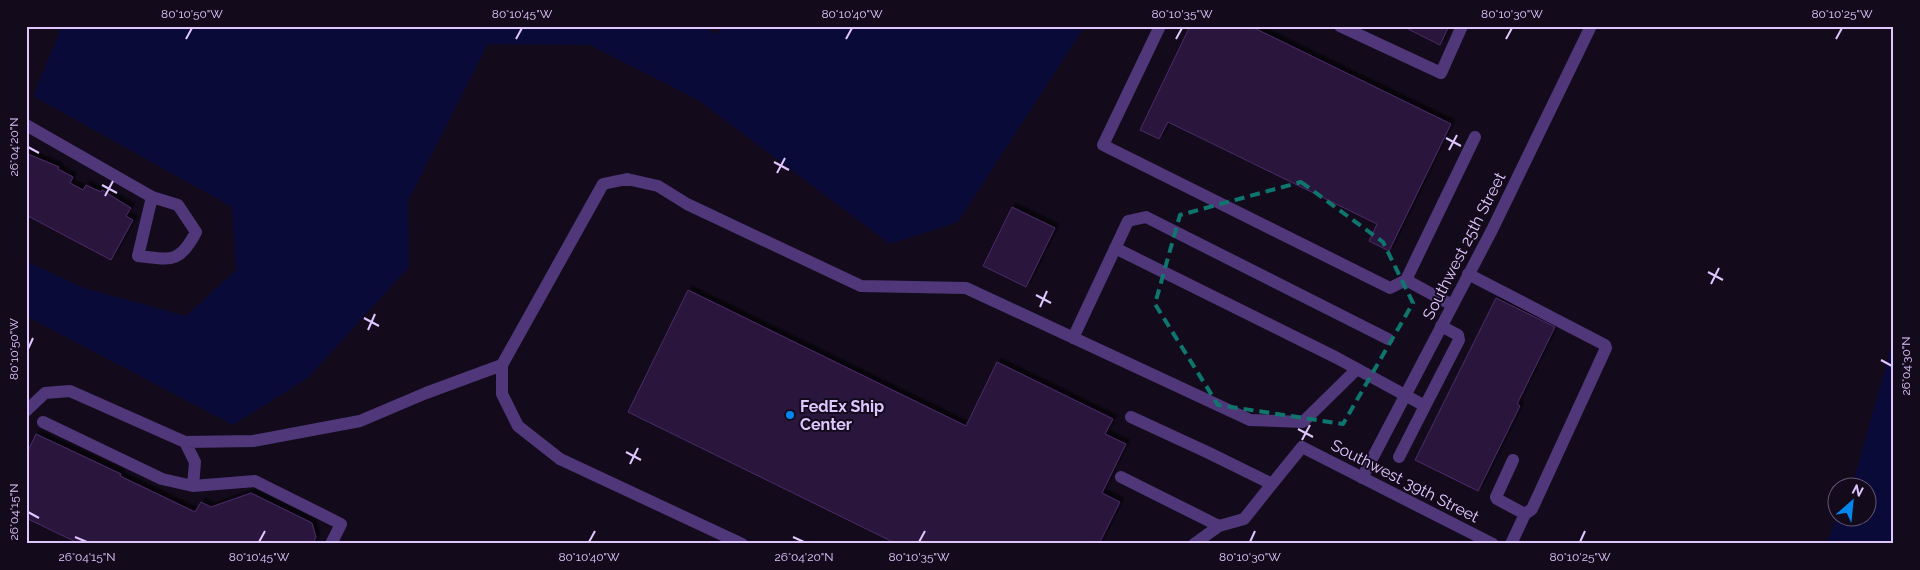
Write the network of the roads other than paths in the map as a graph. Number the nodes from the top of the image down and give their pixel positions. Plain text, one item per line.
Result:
1 (1160, 26) edge
2 (1340, 26) edge
3 (1462, 26) edge
4 (1591, 26) edge
5 (26, 125) edge
6 (1475, 137) dead end
7 (152, 197) junction
8 (1115, 248) junction
9 (1468, 274) junction
10 (1406, 280) junction
11 (1452, 305) junction
12 (1442, 326) junction
13 (1073, 338) junction
14 (1388, 339) dead end
15 (502, 365) junction
16 (1357, 369) junction
17 (1405, 396) junction
18 (1425, 406) junction
19 (26, 411) edge
20 (1131, 417) dead end
21 (43, 422) dead end
22 (185, 442) junction
23 (1399, 457) dead end
24 (1513, 460) dead end
25 (1121, 478) dead end
26 (1362, 478) junction
27 (1272, 484) junction
28 (193, 486) junction
29 (1525, 514) junction
30 (1219, 526) junction
31 (331, 544) edge
32 (742, 544) edge
33 (1194, 544) edge
34 (1494, 544) edge
35 (1511, 544) edge

1 - 10 street
2 - 3 street
4 - 9 street, Southwest 25th Street
5 - 7 street
6 - 10 street
7 - 7 street
8 - 13 street
8 - 14 street
8 - 16 street
9 - 11 street, Southwest 25th Street
9 - 29 street
10 - 11 street
11 - 12 street, Southwest 25th Street
12 - 17 street, Southwest 25th Street
12 - 18 street
13 - 15 street
13 - 16 street
15 - 22 street
15 - 32 street
16 - 17 street
17 - 18 street
17 - 26 street, Southwest 25th Street
18 - 23 street
19 - 22 street
20 - 27 street
21 - 28 street
22 - 28 street
24 - 29 street
25 - 30 street
26 - 27 street, Southwest 39th Street
26 - 34 street, Southwest 39th Street
27 - 30 street
28 - 31 street
29 - 35 street
30 - 33 street

